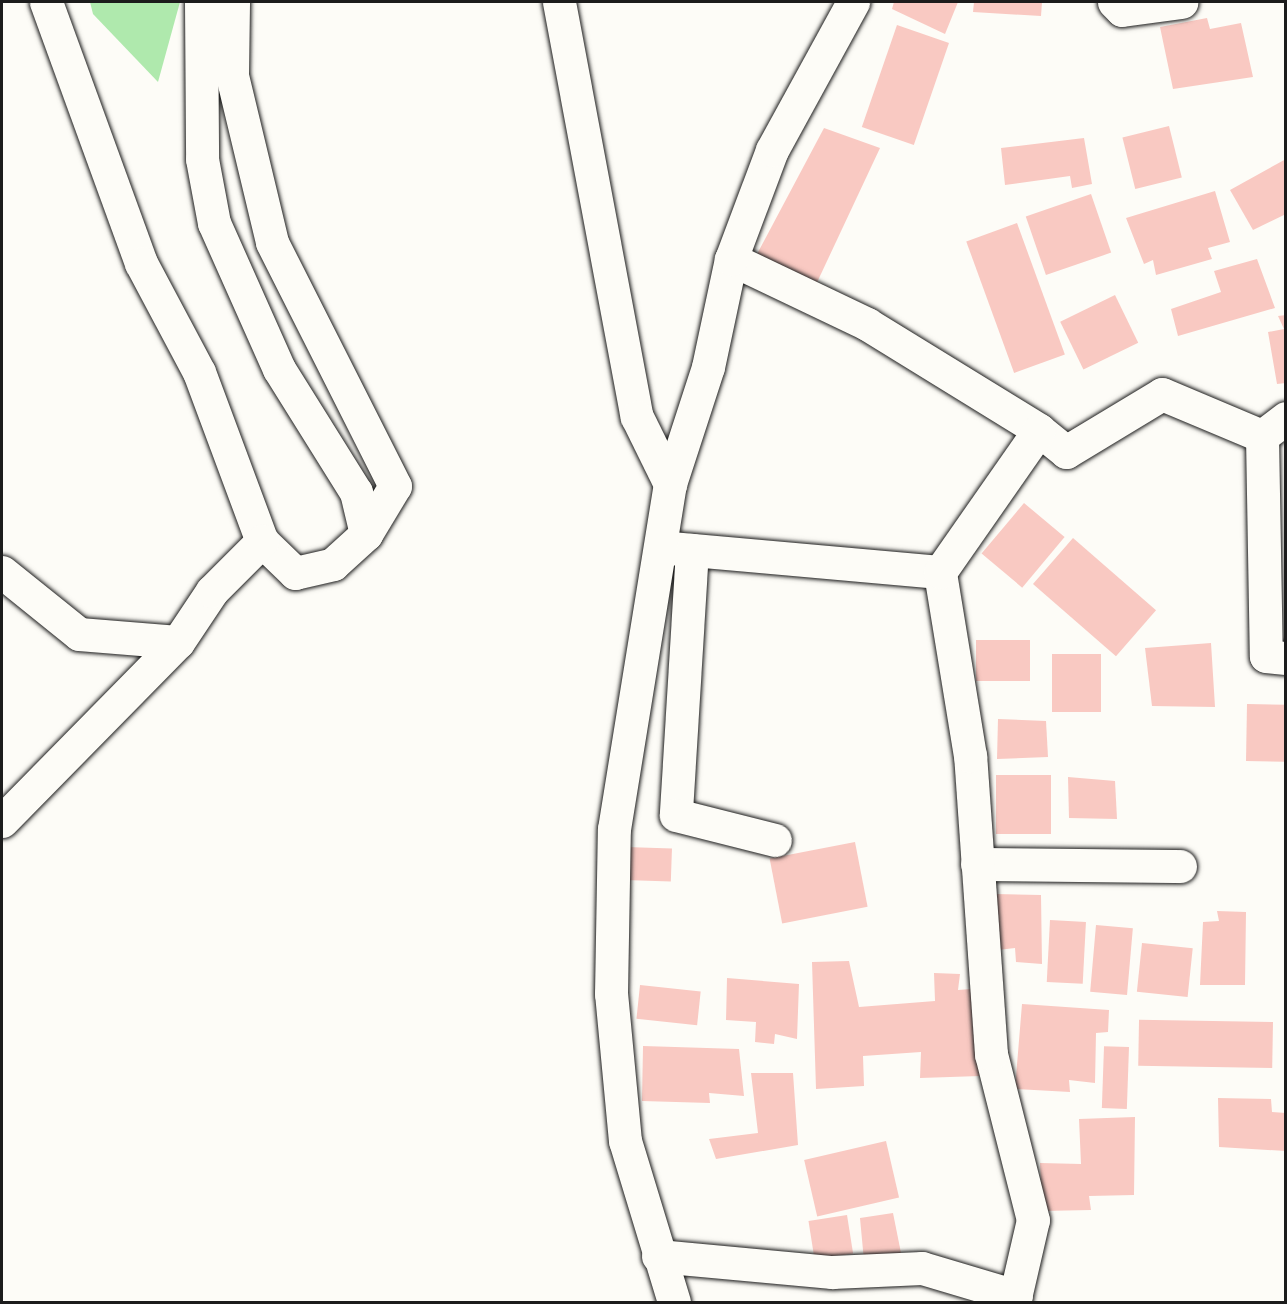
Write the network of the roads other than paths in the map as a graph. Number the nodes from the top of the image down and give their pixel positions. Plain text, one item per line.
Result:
1 (46, 2) edge
2 (201, 2) edge
3 (233, 2) edge
4 (559, 2) edge
5 (853, 2) edge
6 (1113, 2) edge
7 (1181, 2) edge
8 (731, 259) junction
9 (1274, 427) edge
10 (1039, 430) junction
11 (670, 484) junction
12 (366, 534) junction
13 (262, 541) junction
14 (660, 548) junction
15 (692, 550) junction
16 (2, 572) edge
17 (940, 572) junction
18 (178, 642) junction
19 (1286, 658) edge
20 (2, 821) edge
21 (775, 840) dead end
22 (977, 864) junction
23 (1180, 866) dead end
24 (658, 1256) junction
25 (1015, 1299) edge
26 (674, 1302) edge

1 - 13 street
2 - 12 street
3 - 12 street
4 - 11 street
5 - 8 street
6 - 7 street
8 - 10 street
8 - 11 street
9 - 10 street
9 - 19 street
10 - 17 street
11 - 14 street
12 - 13 street
13 - 18 street
14 - 15 street
14 - 24 street
15 - 17 street
15 - 21 street
16 - 18 street
17 - 22 street
18 - 20 street
22 - 23 street
22 - 25 street
24 - 25 street
24 - 26 street

